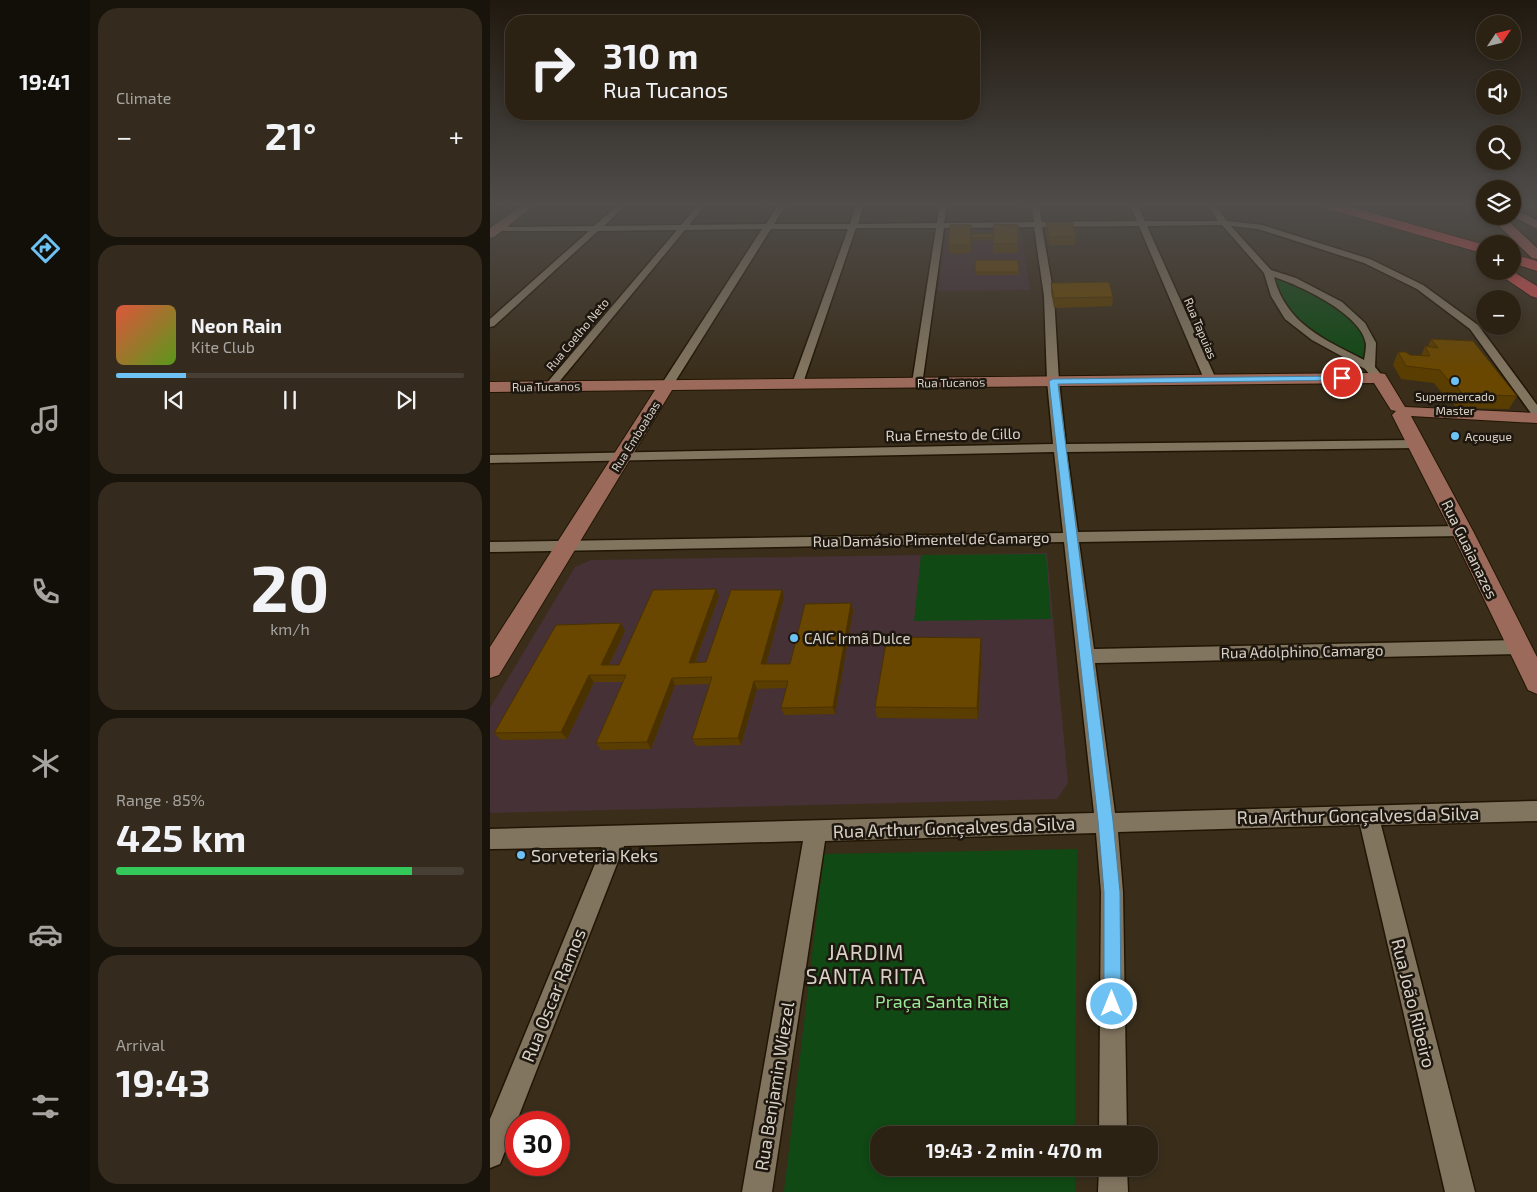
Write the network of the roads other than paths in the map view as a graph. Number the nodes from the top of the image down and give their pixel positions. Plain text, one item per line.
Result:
1 (561, 261) edge
2 (655, 261) edge
3 (747, 261) edge
4 (839, 261) edge
5 (935, 261) edge
6 (1044, 261) edge
7 (1158, 261) edge
8 (1258, 261) edge
9 (1363, 261) edge
10 (1268, 272) junction
11 (1516, 280) edge
12 (1537, 293) edge
13 (490, 324) edge
14 (1374, 372) junction
15 (1210, 379) junction
16 (1053, 381) junction
17 (918, 383) junction
18 (798, 384) junction
19 (667, 385) junction
20 (550, 386) junction
21 (490, 387) edge
22 (1403, 411) junction
23 (1537, 413) edge
24 (1537, 418) edge
25 (1416, 444) junction
26 (1060, 448) junction
27 (621, 457) junction
28 (490, 459) edge
29 (1462, 531) junction
30 (1071, 537) junction
31 (565, 546) junction
32 (490, 547) edge
33 (1519, 647) junction
34 (1085, 656) junction
35 (490, 666) edge
36 (1537, 683) edge
37 (1537, 811) edge
38 (1368, 815) junction
39 (1106, 821) junction
40 (816, 832) junction
41 (617, 836) junction
42 (490, 838) edge
43 (1113, 1126) edge
44 (490, 1154) edge
45 (1113, 1176) edge
46 (757, 1192) edge
47 (1113, 1192) edge
48 (1460, 1192) edge

1 - 13 street
2 - 20 street, Rua Coelho Neto
3 - 19 street, Rua Emboabas
4 - 18 street
5 - 17 street
6 - 16 street
7 - 15 street, Rua Tapuias
8 - 10 street
9 - 23 street
10 - 14 street
10 - 14 street
11 - 12 highway
14 - 15 street, Rua Tucanos
14 - 22 street
15 - 16 street, Rua Tucanos
16 - 17 street, Rua Tucanos
16 - 26 street
17 - 18 street, Rua Tucanos
18 - 19 street, Rua Tucanos
19 - 20 street, Rua Tucanos
19 - 27 street, Rua Emboabas
20 - 21 street, Rua Tucanos
22 - 24 street
22 - 25 street, Rua Guaianazes
25 - 26 street, Rua Ernesto de Cillo
25 - 29 street, Rua Guaianazes
26 - 27 street, Rua Ernesto de Cillo
26 - 30 street
27 - 28 street, Rua Ernesto de Cillo
27 - 31 street, Rua Emboabas
29 - 30 street, Rua Damásio Pimentel de Camargo
29 - 33 street, Rua Guaianazes
30 - 31 street, Rua Damásio Pimentel de Camargo
30 - 34 street
31 - 32 street, Rua Damásio Pimentel de Camargo
31 - 35 street, Rua Emboabas
33 - 34 street, Rua Adolphino Camargo
33 - 36 street, Rua Guaianazes
34 - 39 street
37 - 38 street, Rua Arthur Gonçalves da Silva
38 - 39 street, Rua Arthur Gonçalves da Silva
38 - 48 street, Rua João Ribeiro
39 - 40 street, Rua Arthur Gonçalves da Silva
39 - 43 street
40 - 41 street, Rua Arthur Gonçalves da Silva
40 - 46 street, Rua Benjamin Wiezel
41 - 42 street, Rua Arthur Gonçalves da Silva
41 - 44 street, Rua Oscar Ramos
45 - 47 street

